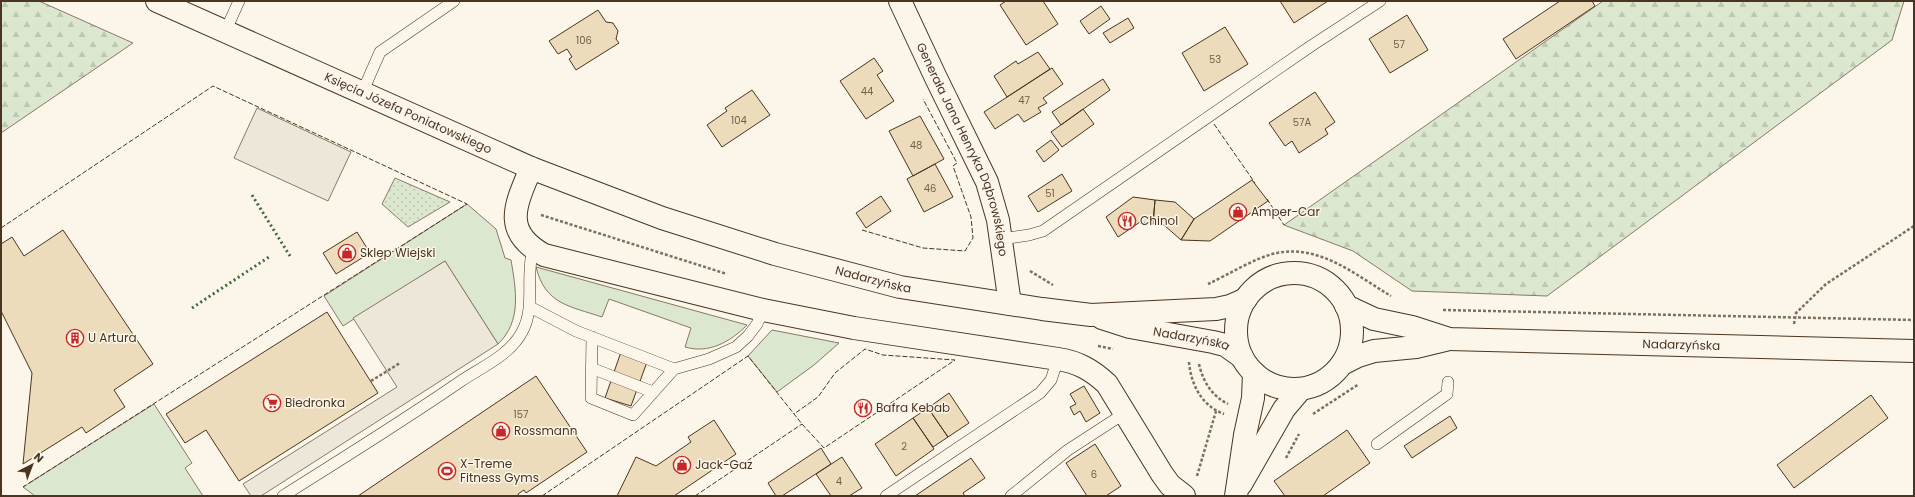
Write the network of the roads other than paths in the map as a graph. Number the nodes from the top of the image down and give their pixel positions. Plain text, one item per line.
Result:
1 (157, 1) edge
2 (239, 1) edge
3 (454, 1) edge
4 (900, 1) edge
5 (1380, 1) edge
6 (225, 32) junction
7 (362, 93) junction
8 (531, 168) junction
9 (662, 218) joint
10 (1001, 239) junction
11 (533, 249) junction
12 (1246, 299) junction
13 (1010, 304) junction
14 (1346, 306) junction
15 (530, 307) junction
16 (763, 310) junction
17 (1091, 315) junction
18 (592, 337) junction
19 (1449, 339) junction
20 (1914, 351) edge
21 (1058, 359) junction
22 (1342, 364) junction
23 (1248, 365) junction
24 (591, 368) junction
25 (674, 369) junction
26 (1448, 382) dead end
27 (1300, 389) junction
28 (653, 392) junction
29 (1126, 413) junction
30 (1377, 444) dead end
31 (1190, 489) edge
32 (1237, 493) edge
33 (283, 496) edge
34 (886, 496) edge
35 (1011, 496) edge

1 - 6 main road, Księcia Józefa Poniatowskiego
2 - 6 lane
3 - 7 lane
4 - 10 main road, Generała Jana Henryka Dąbrowskiego
5 - 10 lane
6 - 7 main road, Księcia Józefa Poniatowskiego
7 - 8 main road, Księcia Józefa Poniatowskiego
8 - 9 main road, Księcia Józefa Poniatowskiego
8 - 11 main road
9 - 13 main road, Nadarzyńska
10 - 13 main road, Generała Jana Henryka Dąbrowskiego
11 - 15 lane
11 - 16 main road
12 - 14 main road
12 - 17 main road, Nadarzyńska
12 - 23 main road
13 - 17 main road, Nadarzyńska
14 - 19 main road, Nadarzyńska
14 - 22 main road
15 - 18 lane
15 - 33 lane
16 - 21 main road
16 - 25 lane
17 - 23 main road, Nadarzyńska
18 - 24 lane
18 - 25 lane
19 - 20 main road, Nadarzyńska
19 - 22 main road, Nadarzyńska
21 - 29 main road
21 - 34 lane
22 - 27 main road
23 - 27 main road
23 - 32 main road
24 - 28 lane
24 - 28 lane
25 - 28 lane
26 - 30 lane
27 - 32 main road
29 - 31 main road
29 - 35 lane

